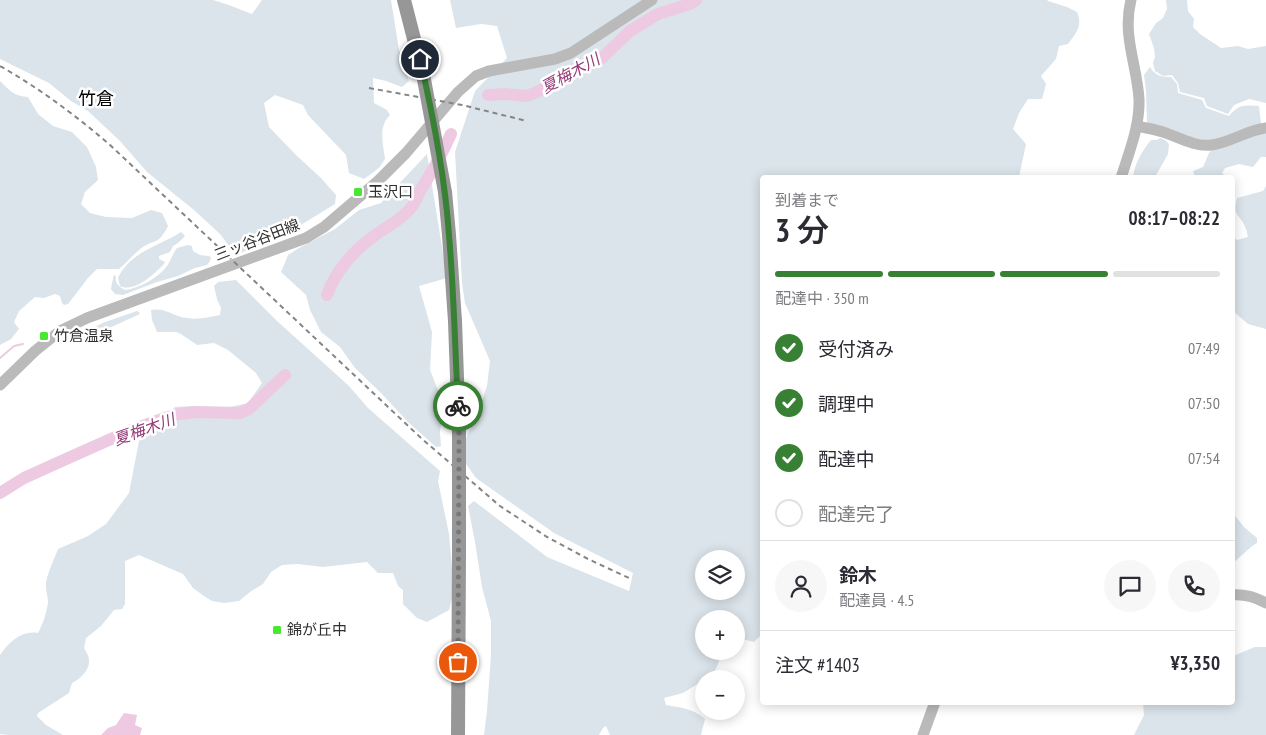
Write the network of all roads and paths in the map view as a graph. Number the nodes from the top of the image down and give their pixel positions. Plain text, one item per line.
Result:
1 (652, 0) edge
2 (1131, 0) edge
3 (405, 4) edge
4 (1137, 126) junction
5 (1266, 128) edge
6 (1122, 175) edge
7 (0, 385) edge
8 (1235, 595) edge
9 (1266, 603) edge
10 (934, 705) edge
11 (458, 735) edge
12 (923, 735) edge

1 - 7 main road, 三ッ谷谷田線
2 - 4 main road
3 - 11 highway, bridge
4 - 5 main road
4 - 6 main road
8 - 9 main road
10 - 12 main road

